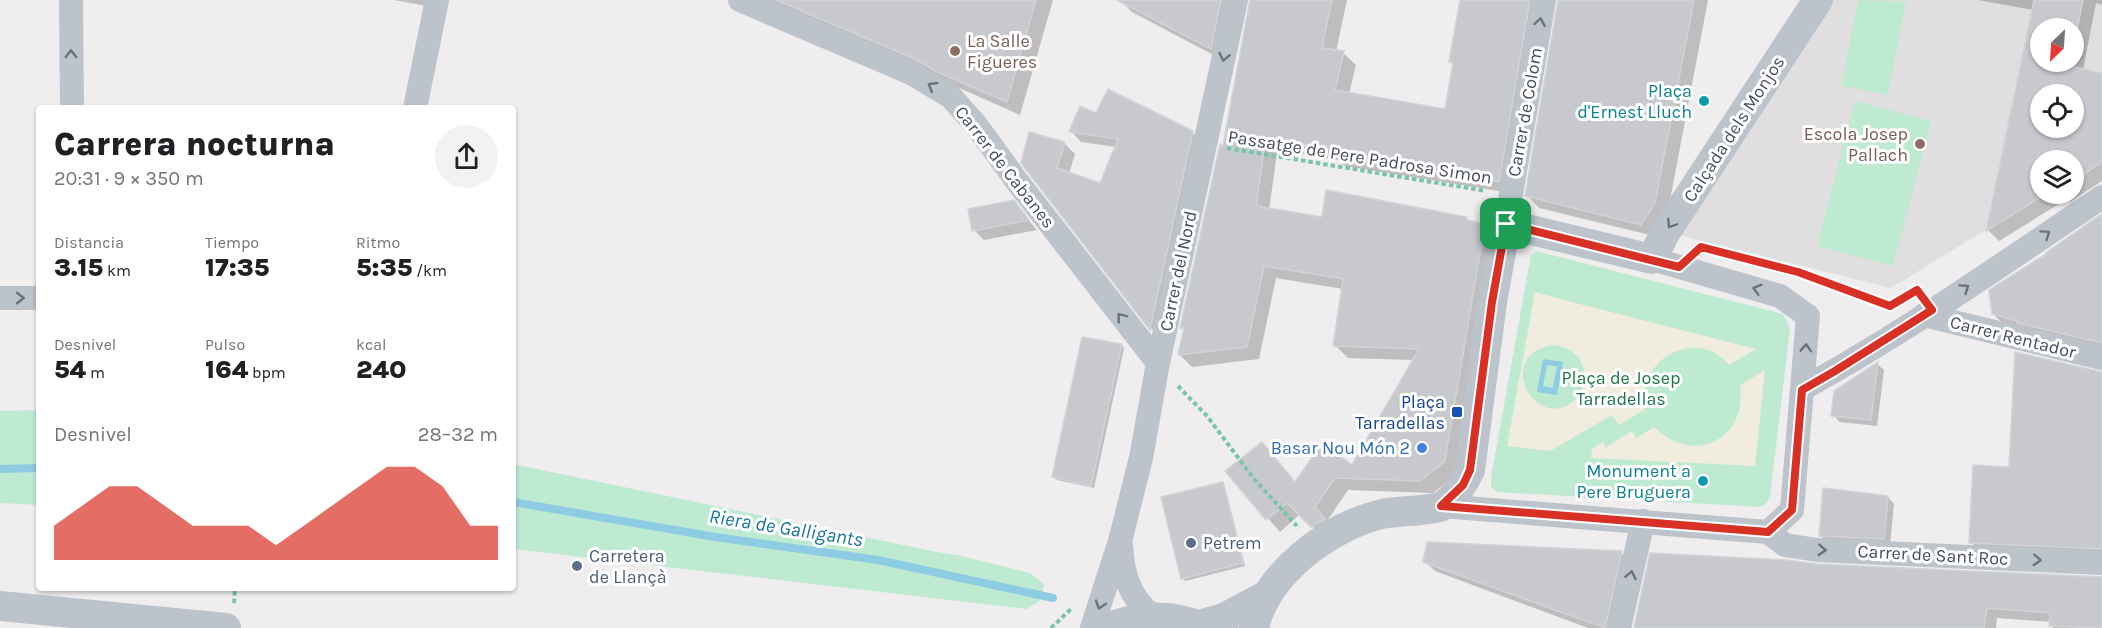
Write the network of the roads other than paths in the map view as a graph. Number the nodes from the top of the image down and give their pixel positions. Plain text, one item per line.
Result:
1 (71, 0) edge
2 (437, 0) edge
3 (740, 0) edge
4 (1236, 0) edge
5 (1544, 0) edge
6 (1818, 0) edge
7 (72, 105) edge
8 (416, 105) edge
9 (2102, 197) edge
10 (1506, 224) junction
11 (1652, 260) junction
12 (0, 298) edge
13 (36, 298) edge
14 (1924, 315) junction
15 (2102, 358) edge
16 (1156, 373) junction
17 (1802, 390) junction
18 (1470, 470) junction
19 (1441, 506) junction
20 (1506, 512) junction
21 (1643, 521) junction
22 (1768, 532) junction
23 (1120, 541) junction
24 (2102, 563) edge
25 (1267, 595) junction
26 (0, 606) edge
27 (1153, 617) junction
28 (1202, 627) edge
29 (226, 628) edge
30 (1092, 628) edge
31 (1108, 628) edge
32 (1254, 628) edge
33 (1619, 628) edge

7 -> 1 street
2 - 8 street
16 -> 3 street, Carrer de Cabanes
4 -> 16 street, Carrer del Nord
10 -> 5 street, Carrer de Colom
6 -> 11 street, Calçada dels Monjos
14 -> 9 street
10 - 11 street
10 - 18 street
17 -> 11 street
12 -> 13 street
14 - 15 street, Carrer Rentador
14 - 17 street
16 - 23 street, Carrer del Nord
17 - 22 street
18 - 19 street
18 - 20 street
19 - 20 street
19 - 25 street
20 - 21 street
21 - 22 street
33 -> 21 street
22 -> 24 street, Carrer de Sant Roc
23 - 27 street, Carrer del Nord
23 -> 30 street, Carrer del Nord
25 - 28 street
25 - 32 street
26 - 29 street
27 - 28 street
27 - 31 street

